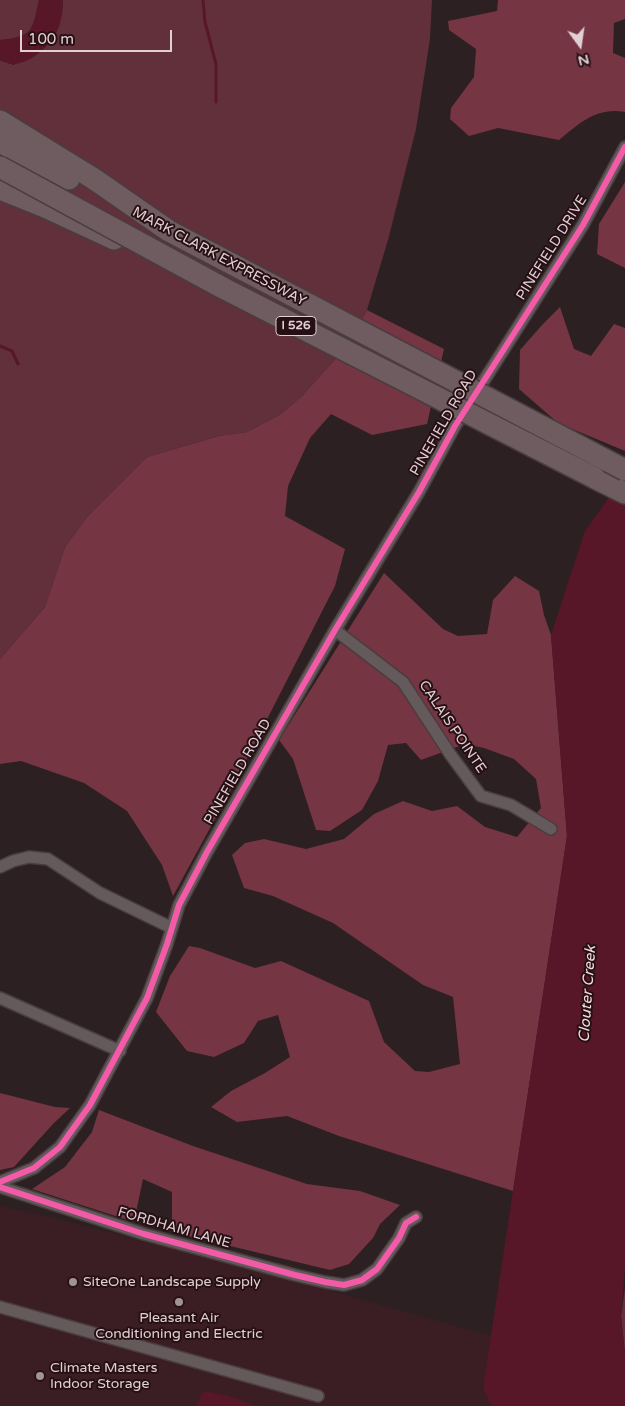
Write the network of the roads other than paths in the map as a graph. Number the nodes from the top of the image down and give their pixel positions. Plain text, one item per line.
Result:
1 (0, 121) edge
2 (0, 142) edge
3 (625, 147) edge
4 (0, 167) edge
5 (0, 189) edge
6 (169, 231) junction
7 (223, 288) junction
8 (496, 360) joint
9 (625, 470) edge
10 (625, 493) edge
11 (335, 630) junction
12 (551, 829) dead end
13 (0, 867) edge
14 (172, 928) junction
15 (0, 998) edge
16 (120, 1052) junction
17 (0, 1182) edge
18 (0, 1187) edge
19 (416, 1217) dead end
20 (0, 1307) edge
21 (318, 1396) dead end

1 - 6 highway
2 - 6 highway, MARK CLARK EXPRESSWAY / I 526
3 - 8 street, PINEFIELD DRIVE
4 - 7 highway, MARK CLARK EXPRESSWAY / I 526, bridge
5 - 7 highway, bridge
6 - 9 highway, MARK CLARK EXPRESSWAY / I 526, bridge
7 - 10 highway, MARK CLARK EXPRESSWAY / I 526, bridge
8 - 11 street, PINEFIELD ROAD
11 - 12 street, CALAIS POINTE
11 - 14 street, PINEFIELD ROAD
13 - 14 street
14 - 16 street, PINEFIELD ROAD
15 - 16 street
16 - 17 street, PINEFIELD ROAD
18 - 19 street, FORDHAM LANE
20 - 21 street

